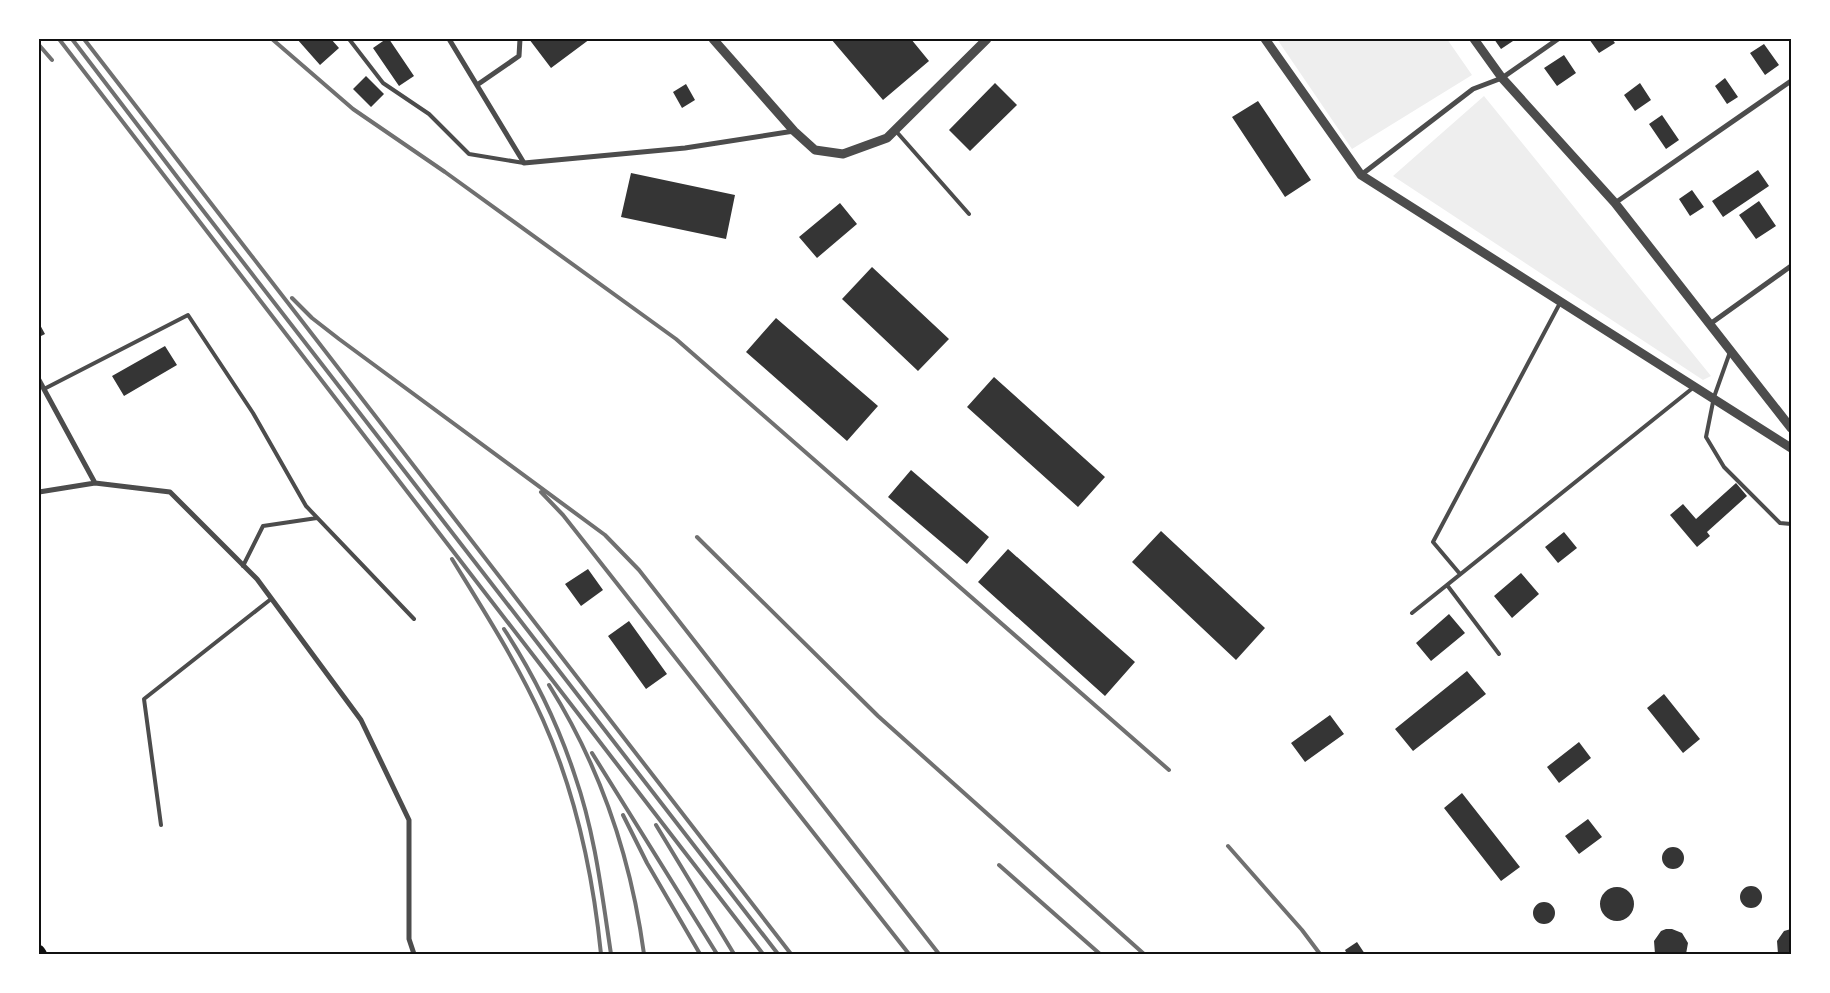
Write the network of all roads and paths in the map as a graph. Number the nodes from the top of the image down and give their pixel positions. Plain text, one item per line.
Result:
1 (349, 39) edge
2 (449, 39) edge
3 (520, 39) edge
4 (713, 39) edge
5 (987, 39) edge
6 (1265, 39) edge
7 (1474, 39) edge
8 (1558, 39) edge
9 (1502, 78) junction
10 (1791, 81) edge
11 (477, 85) junction
12 (895, 130) junction
13 (794, 131) junction
14 (524, 163) junction
15 (1361, 175) junction
16 (1615, 203) junction
17 (969, 214) dead end
18 (1791, 266) edge
19 (1561, 301) junction
20 (1710, 324) junction
21 (1730, 350) junction
22 (39, 380) edge
23 (1696, 386) junction
24 (44, 389) junction
25 (1714, 397) junction
26 (1791, 428) edge
27 (1791, 448) edge
28 (96, 483) junction
29 (39, 492) edge
30 (317, 518) junction
31 (1791, 524) edge
32 (243, 566) junction
33 (1460, 574) junction
34 (1447, 585) junction
35 (272, 599) junction
36 (1412, 613) dead end
37 (414, 619) dead end
38 (1500, 654) dead end
39 (161, 825) dead end
40 (39, 951) edge
41 (41, 954) edge
42 (414, 954) edge

1 - 14 lane
2 - 11 street
3 - 11 street
4 - 13 street
5 - 12 street
6 - 15 street
7 - 9 street
8 - 9 street
9 - 15 street
9 - 16 street
10 - 16 street
11 - 14 street
12 - 13 street
12 - 17 lane
13 - 14 street
15 - 19 street
16 - 20 street
18 - 20 street
19 - 23 street
19 - 33 lane
20 - 21 street
21 - 25 lane
21 - 26 street
22 - 24 street
23 - 25 street
23 - 33 lane
24 - 28 street
24 - 30 lane
25 - 27 street
25 - 31 lane
28 - 29 street
28 - 32 street
30 - 32 lane
30 - 37 lane
32 - 35 street
33 - 34 lane
34 - 36 lane
34 - 38 lane
35 - 39 lane
35 - 42 street
40 - 41 main road

